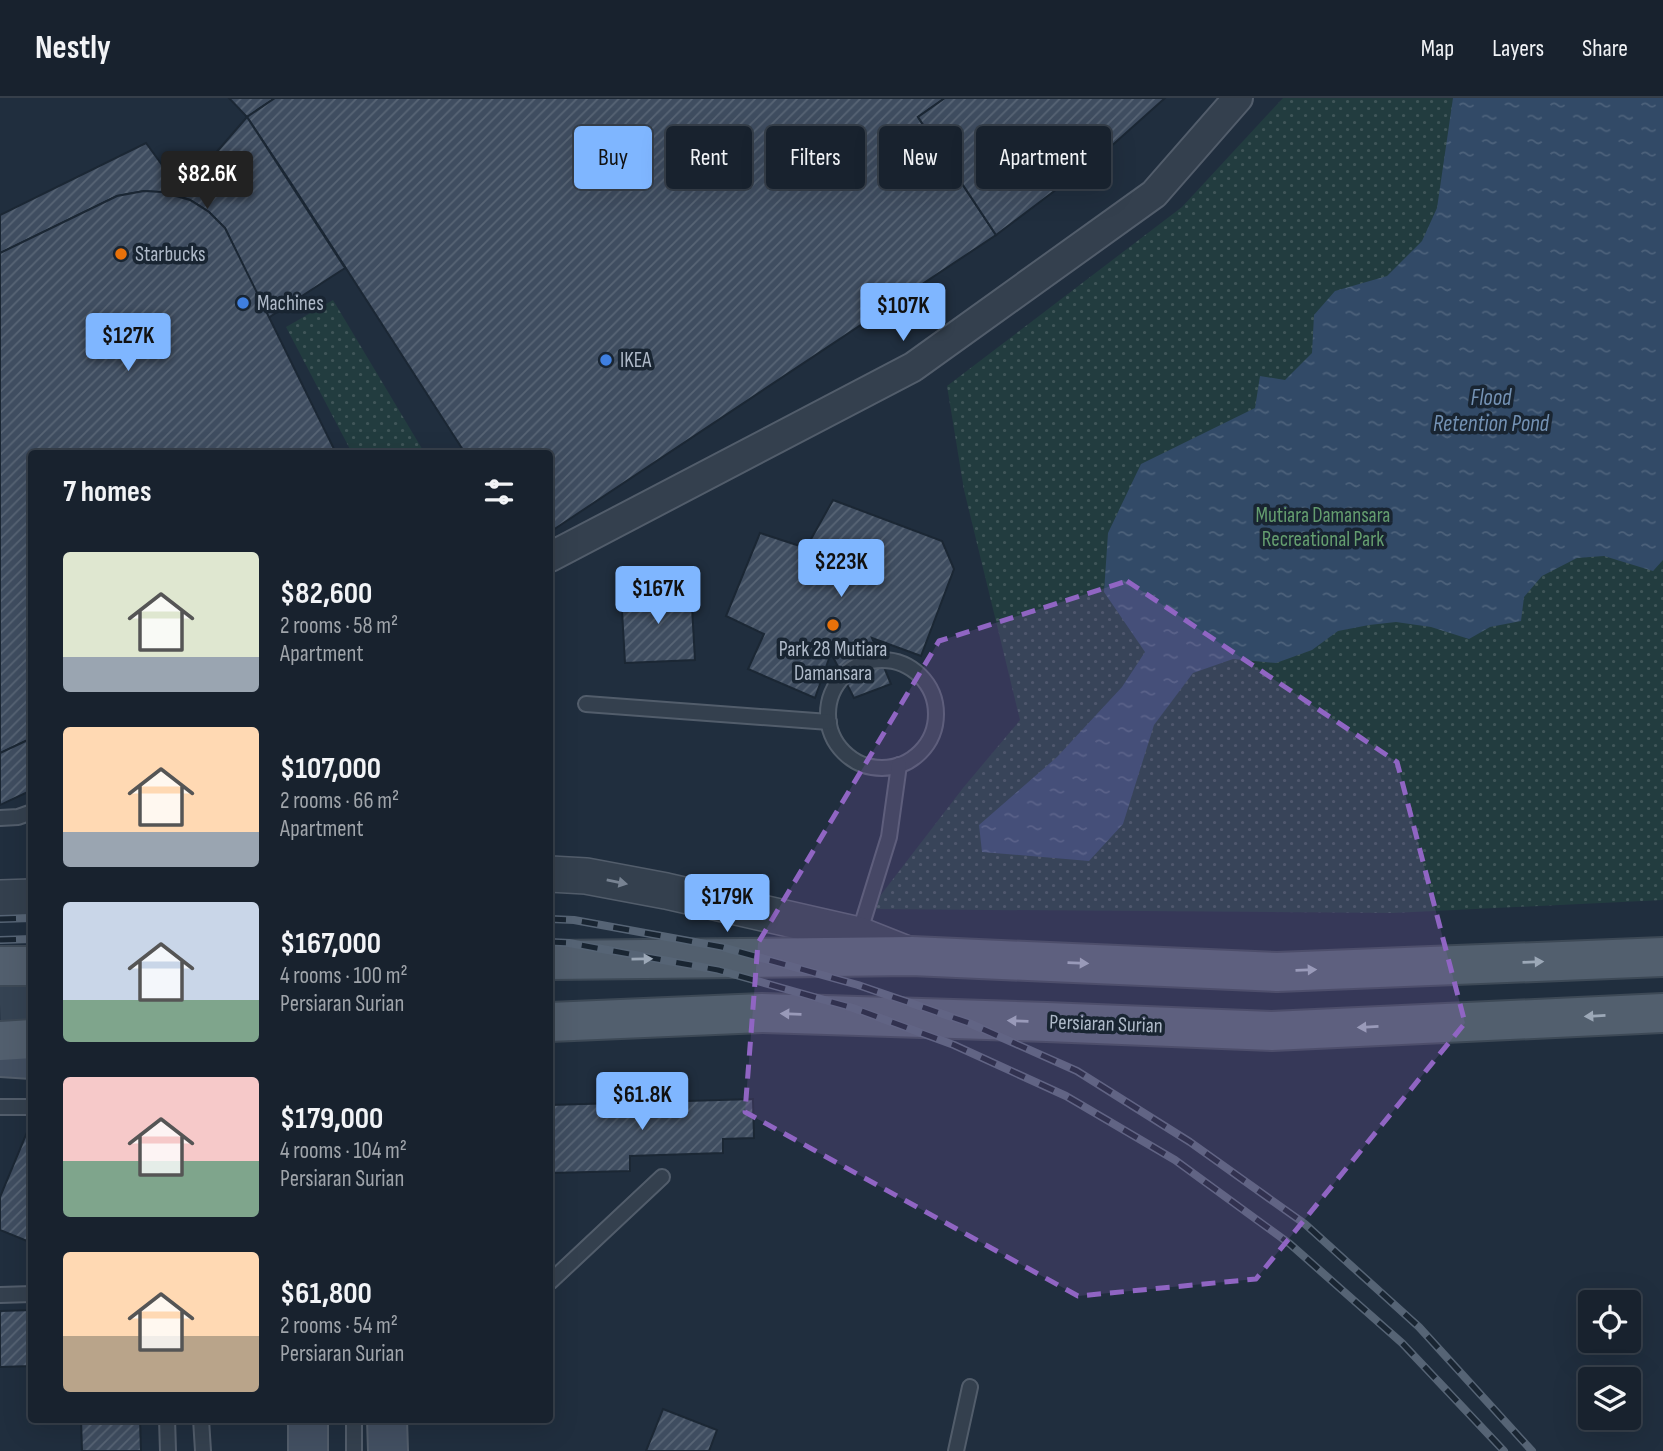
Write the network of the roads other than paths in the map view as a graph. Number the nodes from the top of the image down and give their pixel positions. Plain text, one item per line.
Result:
1 (1238, 98) edge
2 (553, 555) edge
3 (586, 704) dead end
4 (829, 722) junction
5 (899, 765) junction
6 (28, 813) edge
7 (0, 818) edge
8 (553, 874) edge
9 (28, 897) edge
10 (0, 898) edge
11 (859, 935) junction
12 (912, 957) junction
13 (1663, 957) edge
14 (553, 960) edge
15 (28, 965) edge
16 (0, 966) edge
17 (1663, 1013) edge
18 (561, 1024) edge
19 (28, 1039) edge
20 (0, 1041) edge
21 (0, 1057) edge
22 (28, 1059) edge
23 (0, 1107) edge
24 (28, 1107) edge
25 (662, 1177) dead end
26 (553, 1279) edge
27 (0, 1294) edge
28 (28, 1294) edge
29 (970, 1387) dead end
30 (167, 1423) edge
31 (201, 1423) edge
32 (308, 1423) edge
33 (354, 1423) edge
34 (387, 1423) edge
35 (168, 1451) edge
36 (203, 1451) edge
37 (308, 1451) edge
38 (354, 1451) edge
39 (388, 1451) edge
40 (956, 1451) edge

1 - 2 street
3 - 4 lane
4 - 5 lane
4 - 5 lane
5 - 11 lane
6 - 7 lane
8 -> 11 street
9 - 10 street
11 - 12 street
12 -> 13 main road
14 -> 12 main road
15 - 16 main road
17 -> 18 main road, Persiaran Surian
19 - 20 main road
21 - 22 main road
23 - 24 lane
25 - 26 lane
27 - 28 lane
29 - 40 lane
30 - 35 lane
31 - 36 lane
32 - 37 main road
33 - 38 lane
34 - 39 main road

